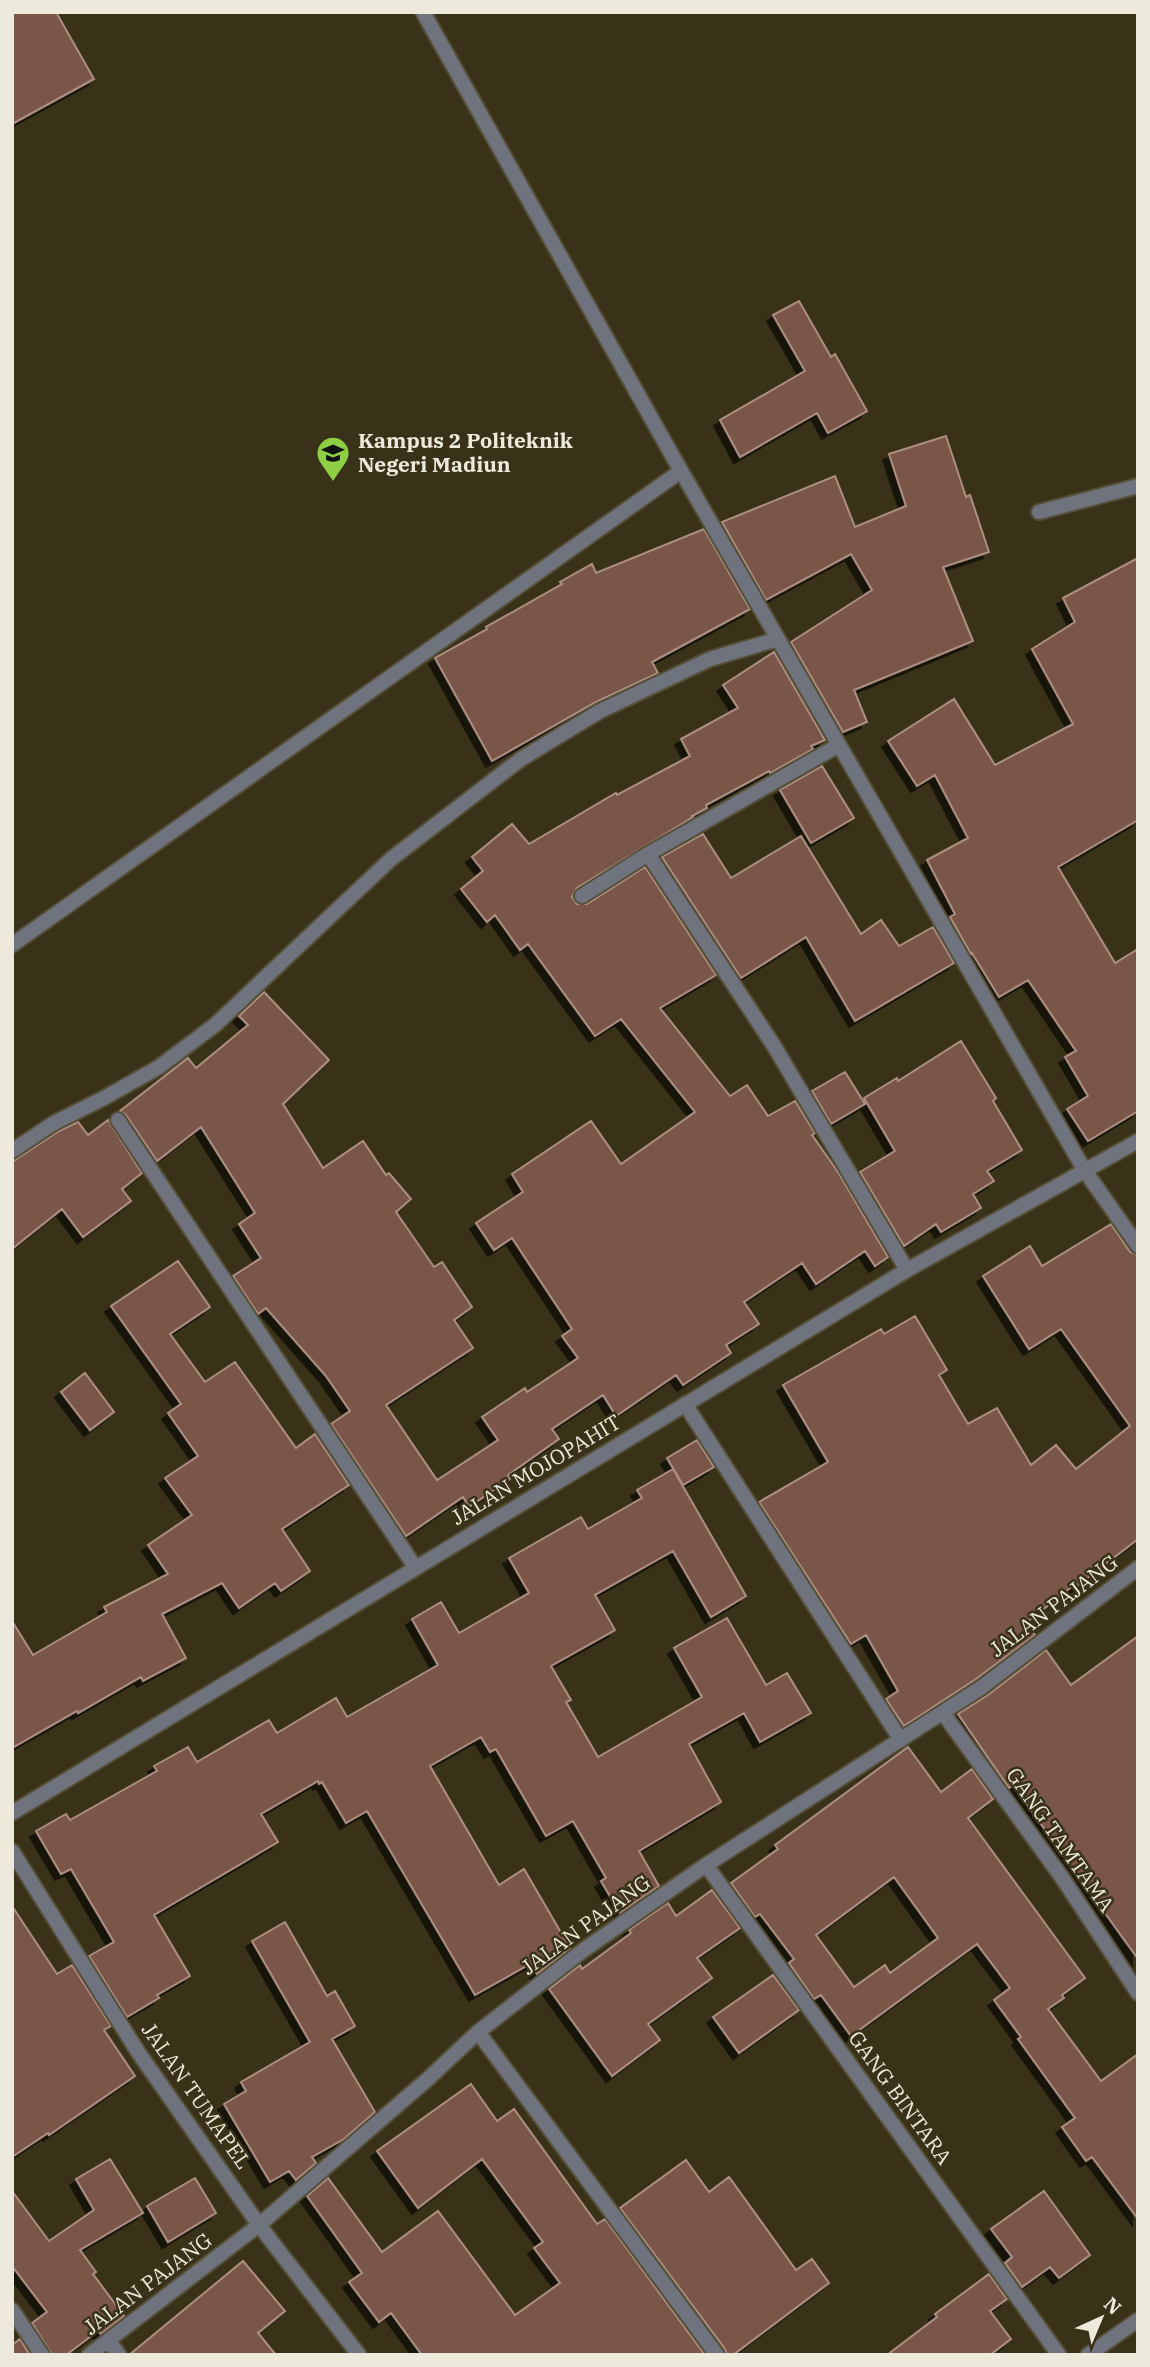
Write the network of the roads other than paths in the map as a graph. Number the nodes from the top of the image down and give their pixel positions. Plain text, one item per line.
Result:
1 (423, 12) edge
2 (681, 471) junction
3 (1138, 486) edge
4 (1039, 512) dead end
5 (778, 639) junction
6 (839, 746) junction
7 (648, 854) junction
8 (582, 896) dead end
9 (12, 945) edge
10 (118, 1120) dead end
11 (1138, 1141) edge
12 (12, 1151) edge
13 (1085, 1171) junction
14 (1138, 1245) edge
15 (907, 1270) junction
16 (685, 1404) junction
17 (415, 1567) junction
18 (1138, 1568) edge
19 (943, 1713) junction
20 (901, 1740) junction
21 (12, 1813) edge
22 (12, 1851) edge
23 (706, 1865) junction
24 (1138, 1993) edge
25 (478, 2032) junction
26 (259, 2225) junction
27 (12, 2310) edge
28 (1138, 2320) edge
29 (109, 2341) junction
30 (42, 2355) edge
31 (89, 2355) edge
32 (119, 2355) edge
33 (359, 2355) edge
34 (717, 2355) edge
35 (1059, 2355) edge
36 (1088, 2355) edge

1 - 2 street
2 - 5 street
2 - 9 street
3 - 4 street
5 - 6 street
5 - 12 street
6 - 7 street
6 - 13 street
7 - 8 street
7 - 15 street
10 - 17 street
11 - 13 street, JALAN MOJOPAHIT
13 - 14 street
13 - 15 street, JALAN MOJOPAHIT
15 - 16 street, JALAN MOJOPAHIT
16 - 17 street, JALAN MOJOPAHIT
16 - 20 street
17 - 21 street, JALAN MOJOPAHIT
18 - 19 street, JALAN PAJANG
19 - 20 street, JALAN PAJANG
19 - 24 street, GANG TAMTAMA
20 - 23 street, JALAN PAJANG
22 - 26 street, JALAN TUMAPEL
23 - 25 street, JALAN PAJANG
23 - 35 street, GANG BINTARA
25 - 26 street, JALAN PAJANG
25 - 34 street
26 - 29 street, JALAN PAJANG
26 - 33 street, JALAN TUMAPEL
27 - 30 street
28 - 36 street
29 - 31 street, JALAN PAJANG
29 - 32 street

